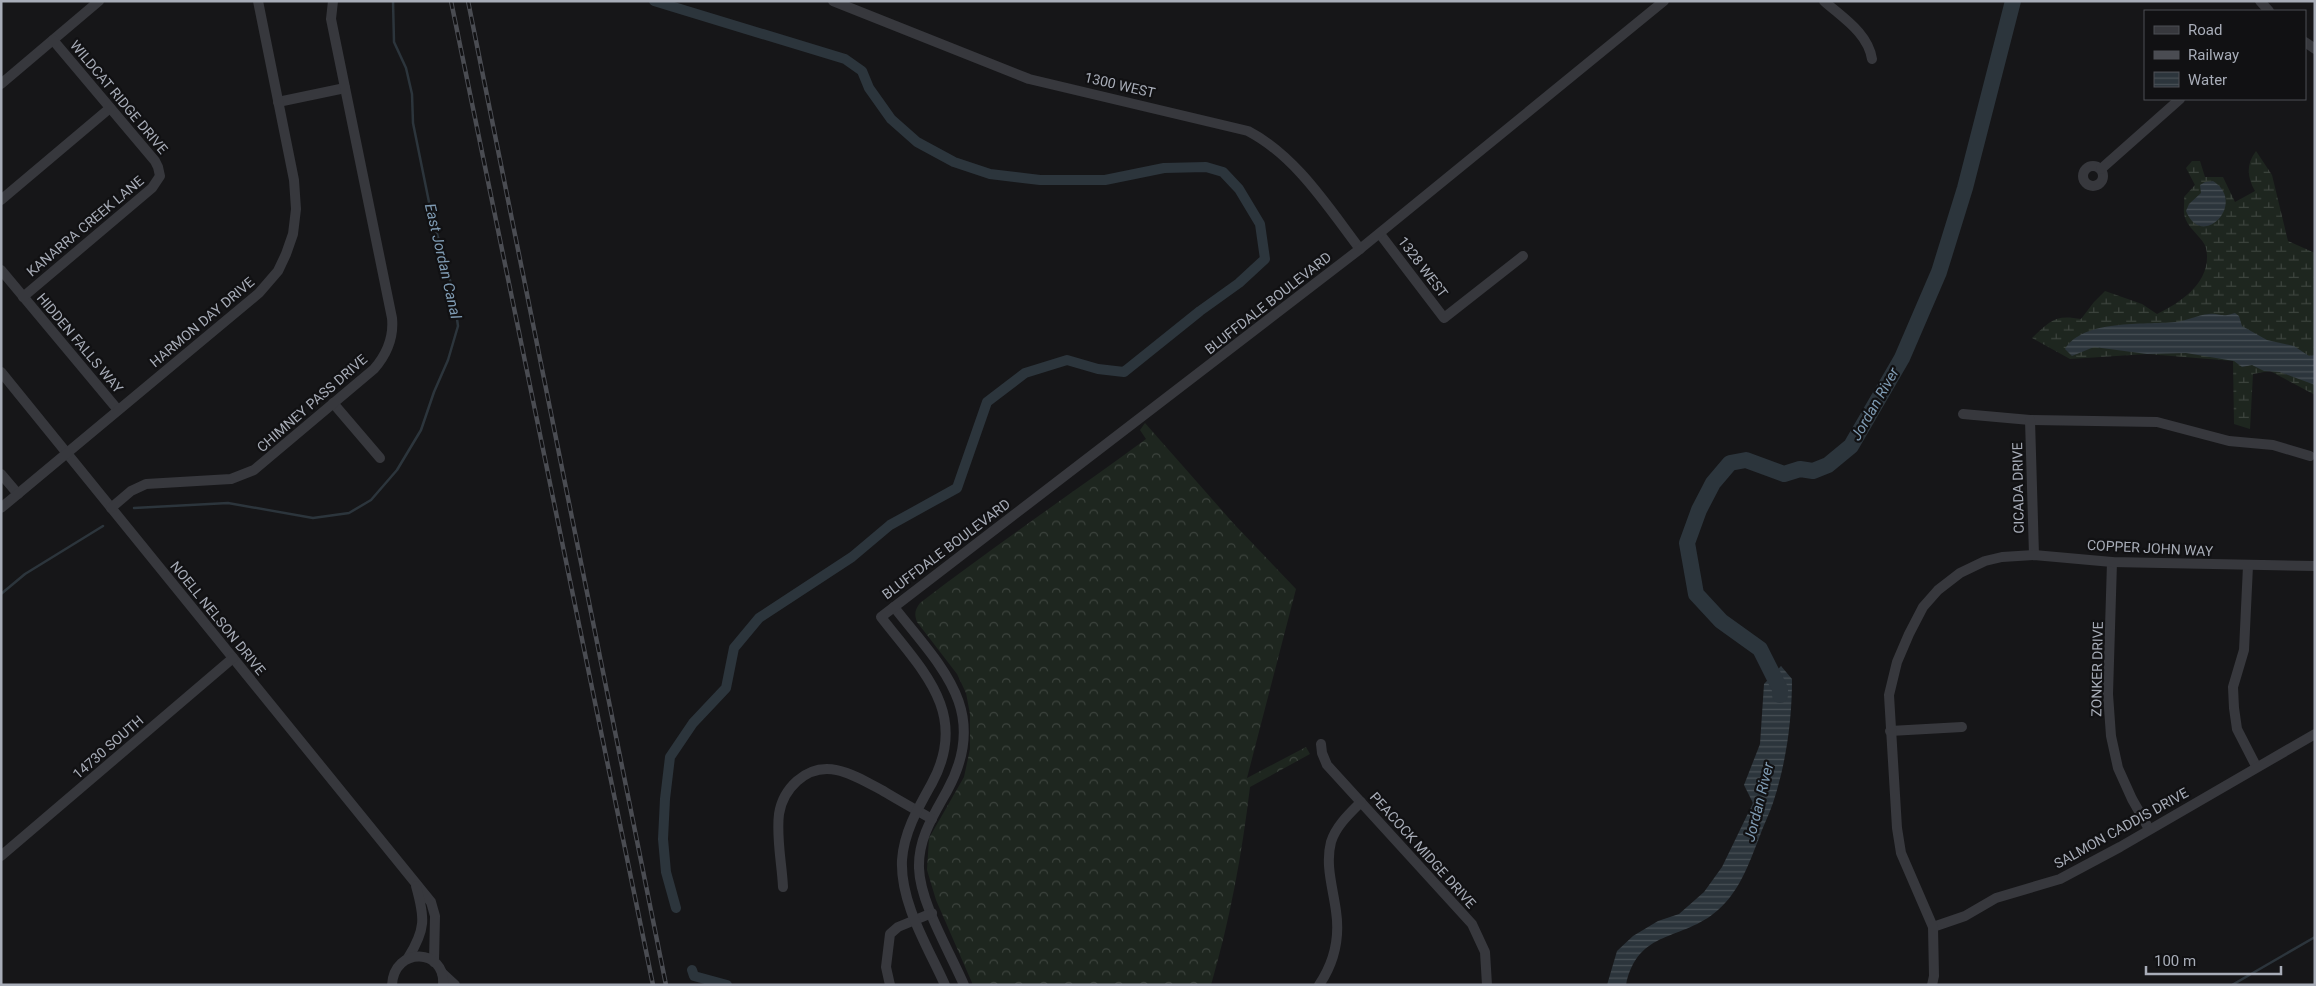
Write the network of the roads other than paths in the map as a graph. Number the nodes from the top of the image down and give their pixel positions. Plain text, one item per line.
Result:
1 (99, 1) edge
2 (258, 1) edge
3 (333, 1) edge
4 (834, 1) edge
5 (1664, 1) edge
6 (1824, 1) edge
7 (53, 40) junction
8 (1872, 59) dead end
9 (1, 84) edge
10 (345, 88) junction
11 (2179, 100) edge
12 (278, 102) junction
13 (110, 108) junction
14 (2101, 169) dead end
15 (160, 173) joint
16 (1, 200) edge
17 (1380, 234) junction
18 (1360, 249) junction
19 (1523, 256) dead end
20 (1, 270) edge
21 (23, 297) junction
22 (1, 372) edge
23 (333, 403) junction
24 (118, 410) junction
25 (1963, 414) dead end
26 (2030, 420) junction
27 (67, 453) junction
28 (2310, 456) dead end
29 (380, 458) dead end
30 (1, 474) edge
31 (18, 494) junction
32 (1, 508) edge
33 (111, 508) junction
34 (2034, 555) junction
35 (2112, 562) junction
36 (2248, 566) junction
37 (2315, 566) edge
38 (894, 607) junction
39 (233, 658) junction
40 (1962, 726) dead end
41 (1890, 731) junction
42 (2315, 734) edge
43 (1321, 744) dead end
44 (2256, 766) junction
45 (1361, 802) junction
46 (917, 811) junction
47 (932, 819) junction
48 (2149, 828) junction
49 (1, 856) edge
50 (414, 880) junction
51 (784, 888) dead end
52 (932, 913) junction
53 (916, 919) junction
54 (1933, 927) junction
55 (408, 958) junction
56 (434, 962) junction
57 (442, 973) junction
58 (391, 982) edge
59 (443, 985) edge
60 (455, 985) edge
61 (890, 985) edge
62 (945, 985) edge
63 (964, 985) edge
64 (1318, 985) edge
65 (1487, 985) edge
66 (1932, 985) edge

1 - 7 street
2 - 12 street, HARMON DAY DRIVE
3 - 10 street, CHIMNEY PASS DRIVE
4 - 18 street, 1300 WEST
5 - 17 street, BLUFFDALE BOULEVARD
6 - 8 street
7 - 9 street
7 - 13 street, WILDCAT RIDGE DRIVE
10 - 12 street
10 - 23 street, CHIMNEY PASS DRIVE
11 - 14 street
12 - 24 street, HARMON DAY DRIVE
13 - 15 street, WILDCAT RIDGE DRIVE
13 - 16 street
15 - 21 street, KANARRA CREEK LANE
17 - 18 street, BLUFFDALE BOULEVARD
17 - 19 street, 1328 WEST
18 - 38 street, BLUFFDALE BOULEVARD
20 - 21 street, HIDDEN FALLS WAY
21 - 24 street, HIDDEN FALLS WAY
22 - 27 street, NOELL NELSON DRIVE
23 - 29 street
23 - 33 street, CHIMNEY PASS DRIVE
24 - 27 street, HARMON DAY DRIVE
25 - 26 street
26 - 28 street
26 - 34 street, CICADA DRIVE
27 - 31 street, HARMON DAY DRIVE
27 - 33 street, NOELL NELSON DRIVE
30 - 31 street
31 - 32 street, HARMON DAY DRIVE
33 - 39 street, NOELL NELSON DRIVE
34 - 35 street, COPPER JOHN WAY
34 - 41 street, COPPER JOHN WAY
35 - 36 street, COPPER JOHN WAY
35 - 48 street, ZONKER DRIVE
36 - 37 street, COPPER JOHN WAY
36 - 44 street
38 - 46 street, BLUFFDALE BOULEVARD
38 - 47 street
39 - 49 street, 14730 SOUTH
39 - 50 street, NOELL NELSON DRIVE
40 - 41 street
41 - 54 street, COPPER JOHN WAY
42 - 44 street, SALMON CADDIS DRIVE
43 - 45 street, PEACOCK MIDGE DRIVE
44 - 48 street, SALMON CADDIS DRIVE
45 - 64 street
45 - 65 street, PEACOCK MIDGE DRIVE
46 - 47 street
46 - 51 street
46 - 53 street
47 - 52 street
48 - 54 street, SALMON CADDIS DRIVE
50 - 55 street, NOELL NELSON DRIVE
50 - 56 street, NOELL NELSON DRIVE
52 - 53 street
52 - 63 street
53 - 61 street
53 - 62 street
54 - 66 street
55 - 56 street
55 - 58 street, NOELL NELSON DRIVE
56 - 57 street
57 - 59 street
57 - 60 street

